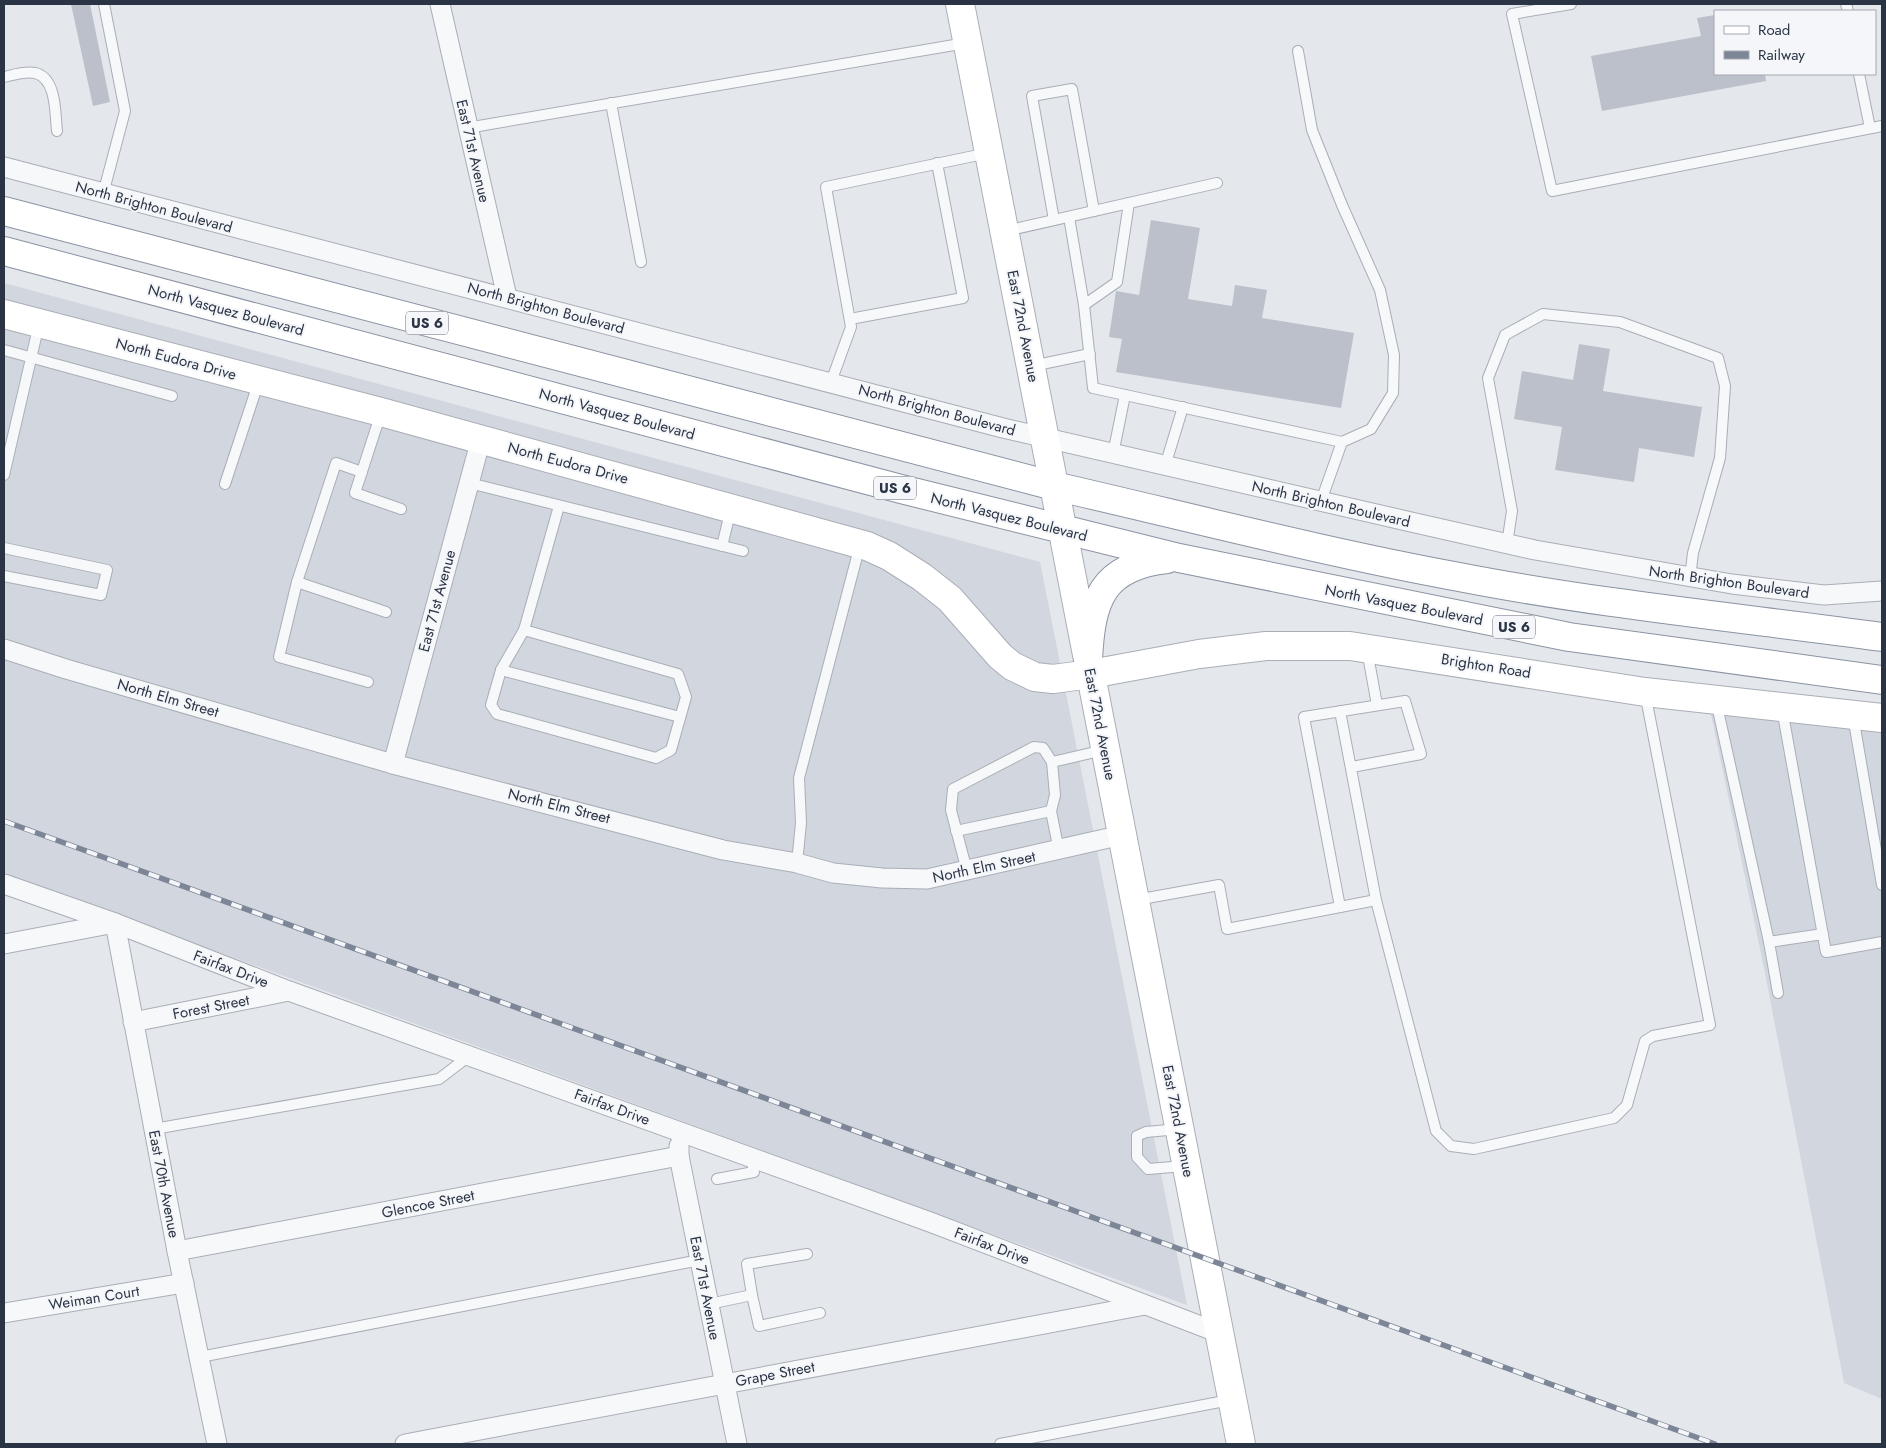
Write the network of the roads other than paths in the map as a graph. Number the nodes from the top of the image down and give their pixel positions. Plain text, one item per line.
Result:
1 (104, 4) edge
2 (440, 4) edge
3 (960, 4) edge
4 (1571, 4) edge
5 (968, 42) junction
6 (1298, 51) dead end
7 (1859, 75) edge
8 (4, 77) edge
9 (611, 103) junction
10 (1882, 126) edge
11 (467, 128) junction
12 (1870, 128) junction
13 (57, 131) dead end
14 (989, 153) junction
15 (937, 163) junction
16 (4, 167) edge
17 (1217, 183) dead end
18 (103, 194) junction
19 (1129, 203) junction
20 (4, 211) edge
21 (1094, 211) junction
22 (1069, 217) junction
23 (1054, 220) junction
24 (1005, 231) junction
25 (4, 251) edge
26 (641, 262) dead end
27 (507, 297) junction
28 (1084, 305) junction
29 (4, 314) edge
30 (850, 319) junction
31 (39, 323) junction
32 (4, 350) edge
33 (1090, 354) junction
34 (31, 357) junction
35 (1031, 366) junction
36 (259, 380) junction
37 (831, 382) junction
38 (1125, 395) junction
39 (172, 396) dead end
40 (1183, 407) junction
41 (381, 412) junction
42 (1045, 438) junction
43 (481, 439) junction
44 (1342, 442) junction
45 (1113, 454) junction
46 (1165, 466) junction
47 (362, 472) junction
48 (4, 475) edge
49 (225, 484) dead end
50 (469, 484) junction
51 (1054, 486) junction
52 (1321, 502) junction
53 (559, 506) junction
54 (731, 508) junction
55 (401, 509) dead end
56 (1063, 531) junction
57 (860, 544) junction
58 (1508, 544) junction
59 (722, 546) junction
60 (4, 548) edge
61 (743, 551) dead end
62 (1179, 558) junction
63 (4, 576) edge
64 (1690, 578) junction
65 (297, 582) junction
66 (1882, 591) edge
67 (386, 612) dead end
68 (524, 630) junction
69 (1882, 637) edge
70 (1366, 647) junction
71 (4, 648) edge
72 (1090, 667) junction
73 (501, 670) junction
74 (1882, 680) edge
75 (368, 682) dead end
76 (1644, 692) junction
77 (1716, 700) junction
78 (1377, 705) junction
79 (1782, 707) junction
80 (1340, 711) junction
81 (1853, 715) junction
82 (680, 717) junction
83 (1882, 718) edge
84 (1105, 750) junction
85 (1052, 762) junction
86 (393, 764) junction
87 (1352, 767) junction
88 (1052, 811) junction
89 (956, 831) junction
90 (1122, 835) junction
91 (1059, 851) junction
92 (796, 863) junction
93 (967, 871) junction
94 (4, 884) edge
95 (1882, 885) edge
96 (1135, 900) junction
97 (1376, 900) junction
98 (1340, 907) junction
99 (115, 923) junction
100 (1823, 934) junction
101 (1769, 942) junction
102 (1882, 942) edge
103 (4, 944) edge
104 (290, 992) junction
105 (1778, 993) dead end
106 (133, 1022) junction
107 (469, 1056) junction
108 (154, 1129) junction
109 (1180, 1129) junction
110 (680, 1132) junction
111 (679, 1156) junction
112 (750, 1157) junction
113 (1187, 1166) junction
114 (717, 1179) dead end
115 (177, 1251) junction
116 (807, 1254) dead end
117 (700, 1260) junction
118 (184, 1283) junction
119 (752, 1295) junction
120 (708, 1304) junction
121 (1145, 1305) junction
122 (4, 1313) edge
123 (820, 1313) dead end
124 (1219, 1333) junction
125 (200, 1358) junction
126 (724, 1384) junction
127 (1232, 1400) junction
128 (218, 1444) edge
129 (406, 1444) edge
130 (736, 1444) edge
131 (1000, 1444) edge
132 (1241, 1444) edge

1 - 18 lane
2 - 11 street, East 71st Avenue
3 - 5 main road, East 72nd Avenue
4 - 12 lane
5 - 9 lane
5 - 14 main road, East 72nd Avenue
6 - 44 lane
7 - 12 lane
8 - 13 lane
9 - 11 lane
9 - 26 lane
10 - 12 lane
11 - 27 street, East 71st Avenue
14 - 15 lane
14 - 24 main road, East 72nd Avenue
15 - 30 lane
15 - 30 lane
16 - 18 street, North Brighton Boulevard
17 - 19 lane
18 - 27 street, North Brighton Boulevard
19 - 21 lane
19 - 28 lane
20 - 51 main road, US 6
21 - 22 lane
21 - 23 lane
22 - 23 lane
22 - 28 lane
23 - 24 lane
24 - 35 main road, East 72nd Avenue
25 - 56 main road, North Vasquez Boulevard / US 6
27 - 37 street, North Brighton Boulevard
28 - 33 lane
29 - 31 main road, North Eudora Drive
30 - 37 lane
31 - 34 lane
31 - 36 main road, North Eudora Drive
32 - 34 lane
33 - 35 lane
33 - 38 lane
34 - 39 lane
34 - 48 lane
35 - 42 main road, East 72nd Avenue
36 - 41 main road, North Eudora Drive
36 - 49 lane
37 - 42 street, North Brighton Boulevard
38 - 40 lane
38 - 45 lane
40 - 44 lane
40 - 46 lane
41 - 43 main road, North Eudora Drive
41 - 47 lane
42 - 45 street, North Brighton Boulevard
42 - 51 main road, East 72nd Avenue
43 - 50 street, East 71st Avenue
43 - 54 main road, North Eudora Drive
44 - 52 lane
45 - 46 street, North Brighton Boulevard
46 - 52 street, North Brighton Boulevard
47 - 55 lane
47 - 65 lane
50 - 53 lane
50 - 86 street, East 71st Avenue
51 - 56 main road, East 72nd Avenue
51 - 69 main road, US 6
52 - 58 street, North Brighton Boulevard
53 - 59 lane
53 - 68 lane
54 - 57 main road, North Eudora Drive
54 - 59 lane
56 - 62 main road, North Vasquez Boulevard / US 6
56 - 72 main road, East 72nd Avenue
57 - 72 main road, North Eudora Drive
57 - 92 lane
58 - 64 street, North Brighton Boulevard
58 - 64 lane
59 - 61 lane
60 - 63 lane
62 - 72 main road
62 - 74 main road, North Vasquez Boulevard / US 6
64 - 66 street, North Brighton Boulevard
65 - 67 lane
65 - 75 lane
68 - 73 lane
68 - 82 lane
70 - 72 main road, Brighton Road
70 - 76 main road, Brighton Road
70 - 78 lane
71 - 86 street, North Elm Street
72 - 84 main road, East 72nd Avenue
73 - 82 lane
73 - 82 lane
76 - 77 main road, Brighton Road
76 - 97 lane
77 - 79 main road, Brighton Road
77 - 101 lane
78 - 80 lane
78 - 87 lane
79 - 81 main road, Brighton Road
79 - 100 lane
80 - 87 lane
80 - 98 lane
81 - 83 main road, Brighton Road
81 - 95 lane
84 - 85 lane
84 - 90 main road, East 72nd Avenue
85 - 88 lane
85 - 89 lane
86 - 92 street, North Elm Street
87 - 97 lane
88 - 89 lane
88 - 91 lane
89 - 93 lane
90 - 91 street, North Elm Street
90 - 96 main road, East 72nd Avenue
91 - 93 street, North Elm Street
92 - 93 street, North Elm Street
94 - 99 street, Fairfax Drive
96 - 98 lane
96 - 109 main road, East 72nd Avenue
97 - 98 lane
99 - 103 street
99 - 104 street, Fairfax Drive
99 - 106 street, East 70th Avenue
100 - 101 lane
100 - 102 lane
101 - 105 lane
104 - 106 street, Forest Street
104 - 107 street, Fairfax Drive
106 - 108 street, East 70th Avenue
107 - 108 lane
107 - 110 street, Fairfax Drive
108 - 115 street, East 70th Avenue
109 - 113 main road, East 72nd Avenue
109 - 113 lane
110 - 111 street, East 71st Avenue
110 - 112 street, Fairfax Drive
111 - 115 street, Glencoe Street
111 - 117 street, East 71st Avenue
112 - 114 lane
112 - 121 street, Fairfax Drive
113 - 124 main road, East 72nd Avenue
115 - 118 street, East 70th Avenue
116 - 119 lane
117 - 120 street, East 71st Avenue
117 - 125 lane
118 - 122 street, Weiman Court
118 - 125 street, East 70th Avenue
119 - 120 lane
119 - 123 lane
120 - 126 street, East 71st Avenue
121 - 124 street, Fairfax Drive
121 - 126 street, Grape Street
124 - 127 main road, East 72nd Avenue
125 - 128 street, East 70th Avenue
126 - 129 street, Grape Street
126 - 130 street, East 71st Avenue
127 - 131 lane
127 - 132 main road, East 72nd Avenue

